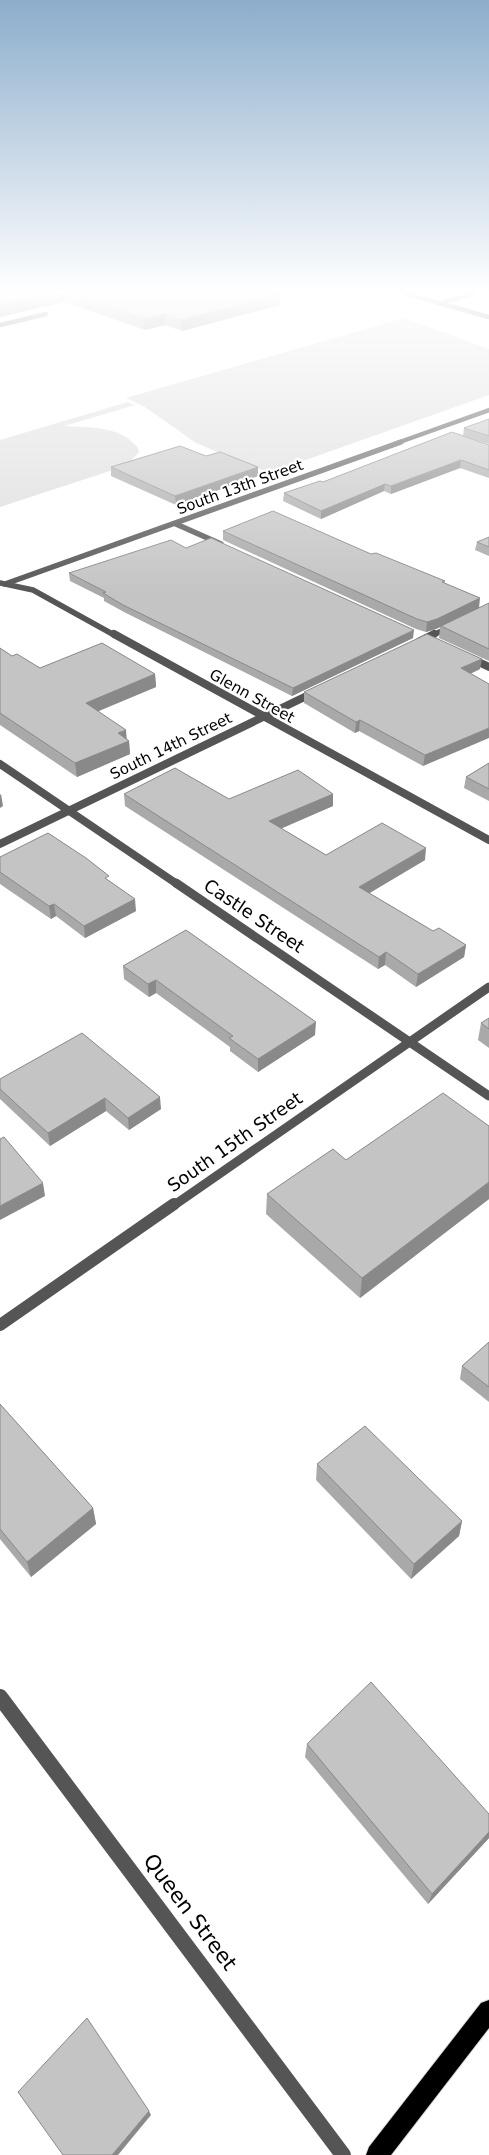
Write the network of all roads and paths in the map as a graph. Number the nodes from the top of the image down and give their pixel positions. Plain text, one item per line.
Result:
1 (489, 410) edge
2 (434, 430) junction
3 (444, 433) edge
4 (176, 524) junction
5 (230, 548) edge
6 (1, 585) edge
7 (462, 621) edge
8 (417, 634) dead end
9 (426, 638) junction
10 (435, 642) edge
11 (409, 646) edge
12 (462, 655) edge
13 (489, 667) edge
14 (322, 688) edge
15 (261, 717) junction
16 (0, 764) edge
17 (69, 811) junction
18 (489, 840) edge
19 (0, 844) edge
20 (489, 988) edge
21 (409, 1042) junction
22 (489, 1096) edge
23 (0, 1325) edge
24 (0, 1697) edge
25 (489, 2011) edge
26 (343, 2155) edge
27 (377, 2155) edge

1 - 2 street, South 13th Street
2 - 3 street
2 - 4 street, South 13th Street
4 - 5 street
4 - 6 street, South 13th Street
6 - 15 street, Glenn Street
7 - 9 street
8 - 9 street
9 - 10 street
9 - 11 street
12 - 13 street
14 - 15 street, South 14th Street
15 - 17 street, South 14th Street
15 - 18 street, Glenn Street
16 - 17 street, Castle Street
17 - 19 street, South 14th Street
17 - 21 street, Castle Street
20 - 21 street, South 15th Street
21 - 22 street, Castle Street
21 - 23 street, South 15th Street
24 - 26 street, Queen Street
25 - 27 main road

